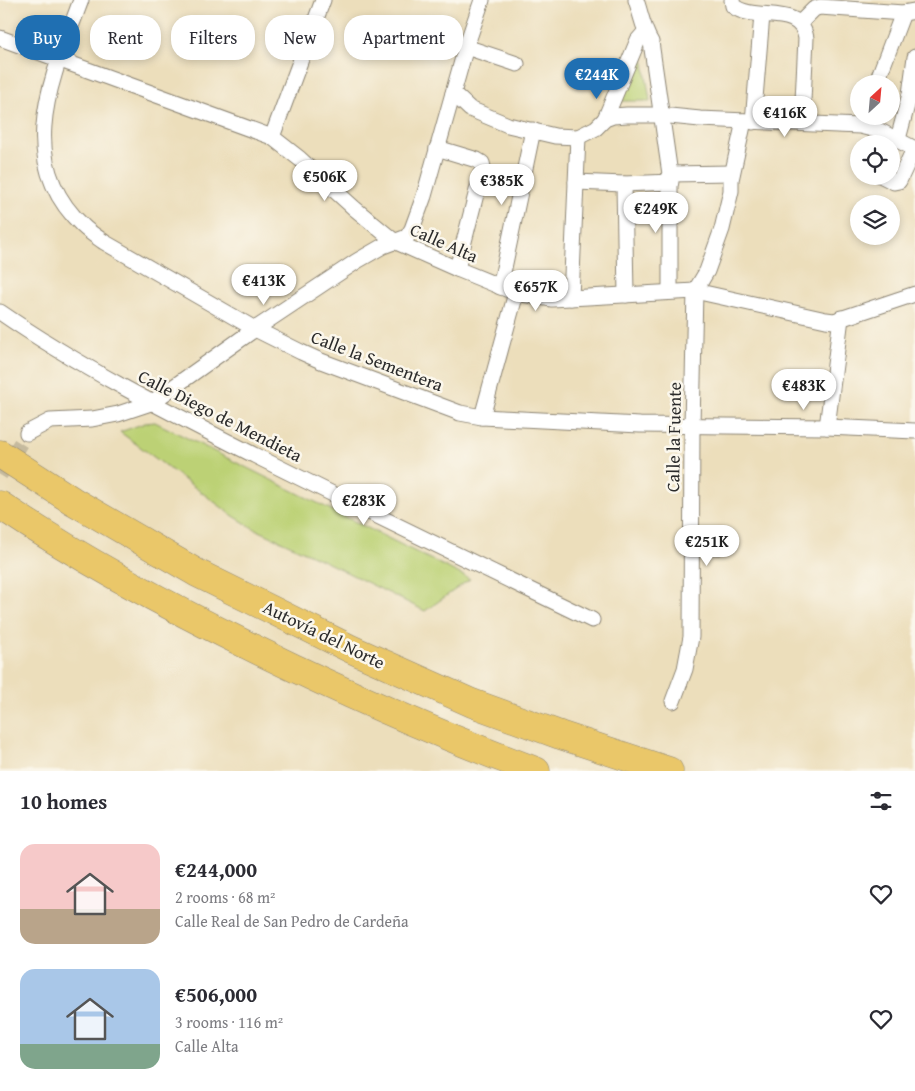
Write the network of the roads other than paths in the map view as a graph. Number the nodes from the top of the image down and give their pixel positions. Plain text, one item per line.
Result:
1 (81, 0) edge
2 (324, 0) edge
3 (482, 0) edge
4 (636, 0) edge
5 (732, 0) edge
6 (814, 4) edge
7 (909, 12) edge
8 (76, 15) edge
9 (762, 15) junction
10 (800, 24) junction
11 (645, 32) junction
12 (0, 38) edge
13 (15, 44) edge
14 (466, 47) junction
15 (915, 58) edge
16 (60, 60) joint
17 (517, 64) dead end
18 (880, 75) edge
19 (453, 94) junction
20 (660, 115) junction
21 (605, 119) junction
22 (749, 121) junction
23 (850, 121) edge
24 (802, 122) junction
25 (869, 125) edge
26 (533, 130) junction
27 (889, 135) edge
28 (899, 135) edge
29 (272, 137) junction
30 (578, 137) junction
31 (900, 140) edge
32 (437, 148) junction
33 (915, 149) edge
34 (732, 173) junction
35 (671, 178) junction
36 (900, 179) edge
37 (576, 182) junction
38 (624, 184) junction
39 (394, 241) junction
40 (457, 269) junction
41 (500, 287) junction
42 (695, 291) junction
43 (670, 292) junction
44 (516, 293) junction
45 (915, 294) edge
46 (626, 295) junction
47 (572, 298) junction
48 (0, 312) edge
49 (841, 318) junction
50 (255, 329) junction
51 (151, 403) junction
52 (482, 417) junction
53 (692, 425) junction
54 (827, 427) junction
55 (915, 431) edge
56 (27, 433) tunnel mouth
57 (0, 454) edge
58 (0, 505) edge
59 (703, 550) dead end
60 (718, 551) dead end
61 (592, 620) dead end
62 (674, 701) dead end
63 (536, 771) edge
64 (669, 771) edge

1 - 8 street, Calle la Sementera
2 - 29 street
3 - 14 street
4 - 11 street
5 - 9 street
6 - 7 street
6 - 10 street
7 - 18 street
9 - 10 street
9 - 22 street
10 - 24 street
11 - 20 street
11 - 21 street
12 - 13 street, Calle Alta
14 - 17 street
14 - 19 street
15 - 28 street
16 - 29 street, Calle Alta
16 - 50 street, Calle la Sementera
19 - 26 street
19 - 32 street
20 - 21 street
20 - 22 street
20 - 35 street
21 - 30 street
22 - 24 street
22 - 34 street
23 - 24 street
25 - 27 street
26 - 30 street
26 - 41 street
29 - 39 street, Calle Alta
30 - 37 street
31 - 33 street
32 - 39 street
32 - 40 street
33 - 36 street
34 - 35 street
34 - 42 street
35 - 38 street
35 - 43 street
37 - 38 street
37 - 47 street
38 - 46 street
39 - 40 street, Calle Alta
39 - 50 street
40 - 41 street, Calle Alta
41 - 44 street, Calle Alta
42 - 43 street, Calle Alta
42 - 49 street, Calle Alta
42 - 53 street, Calle la Fuente
43 - 46 street, Calle Alta
44 - 47 street, Calle Alta
44 - 52 street
45 - 49 street, Calle Alta
46 - 47 street, Calle Alta
48 - 51 street, Calle Diego de Mendieta
49 - 54 street
50 - 51 street
50 - 52 street, Calle la Sementera
51 - 56 street
51 - 61 street, Calle Diego de Mendieta
52 - 53 street, Calle la Sementera
53 - 54 street, Calle la Sementera
53 - 62 street, Calle la Fuente
54 - 55 street, Calle la Sementera
57 - 64 highway, Autovía del Norte
58 - 63 highway
59 - 60 lane

